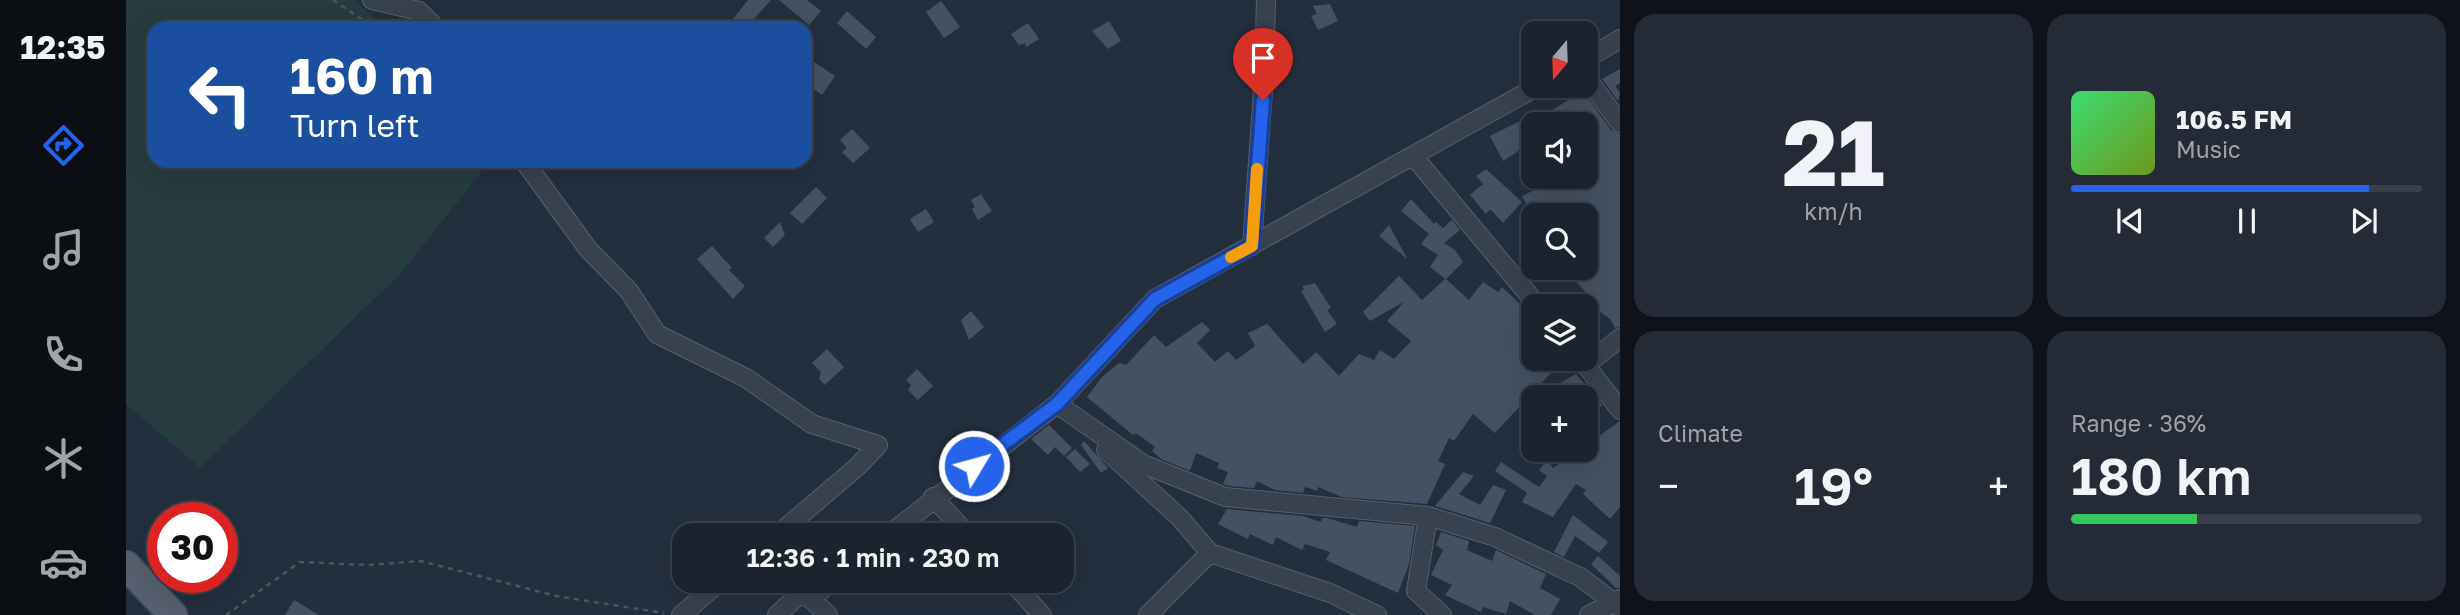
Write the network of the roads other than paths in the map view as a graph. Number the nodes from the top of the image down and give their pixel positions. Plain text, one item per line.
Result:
1 (372, 0) edge
2 (1266, 0) edge
3 (429, 21) edge
4 (1620, 39) edge
5 (1598, 52) edge
6 (1598, 93) edge
7 (1521, 96) edge
8 (1620, 123) edge
9 (1414, 157) junction
10 (529, 168) edge
11 (1252, 246) junction
12 (1528, 294) edge
13 (1620, 338) edge
14 (1598, 353) edge
15 (1591, 371) edge
16 (1057, 404) junction
17 (1620, 410) edge
18 (933, 497) junction
19 (1428, 516) junction
20 (791, 523) edge
21 (902, 523) edge
22 (957, 523) edge
23 (1210, 553) junction
24 (126, 565) edge
25 (708, 593) edge
26 (818, 593) edge
27 (1022, 593) edge
28 (811, 599) junction
29 (1618, 603) edge
30 (173, 615) edge
31 (681, 615) edge
32 (777, 615) edge
33 (828, 615) edge
34 (1042, 615) edge
35 (1148, 615) edge
36 (1377, 615) edge
37 (1442, 615) edge
38 (1590, 615) edge

1 - 3 street
2 - 11 street
4 - 5 street
6 - 8 street
7 - 9 street
9 - 11 street
9 - 12 street
10 - 20 street
11 - 16 street
13 - 14 street
15 - 17 street
16 - 18 street
16 - 19 street
16 - 23 street
18 - 21 street
18 - 22 street
19 - 29 street
19 - 37 street
23 - 35 street
23 - 36 street
24 - 30 main road
25 - 31 street
26 - 28 street
27 - 34 street
28 - 32 street
28 - 33 street
29 - 38 street

